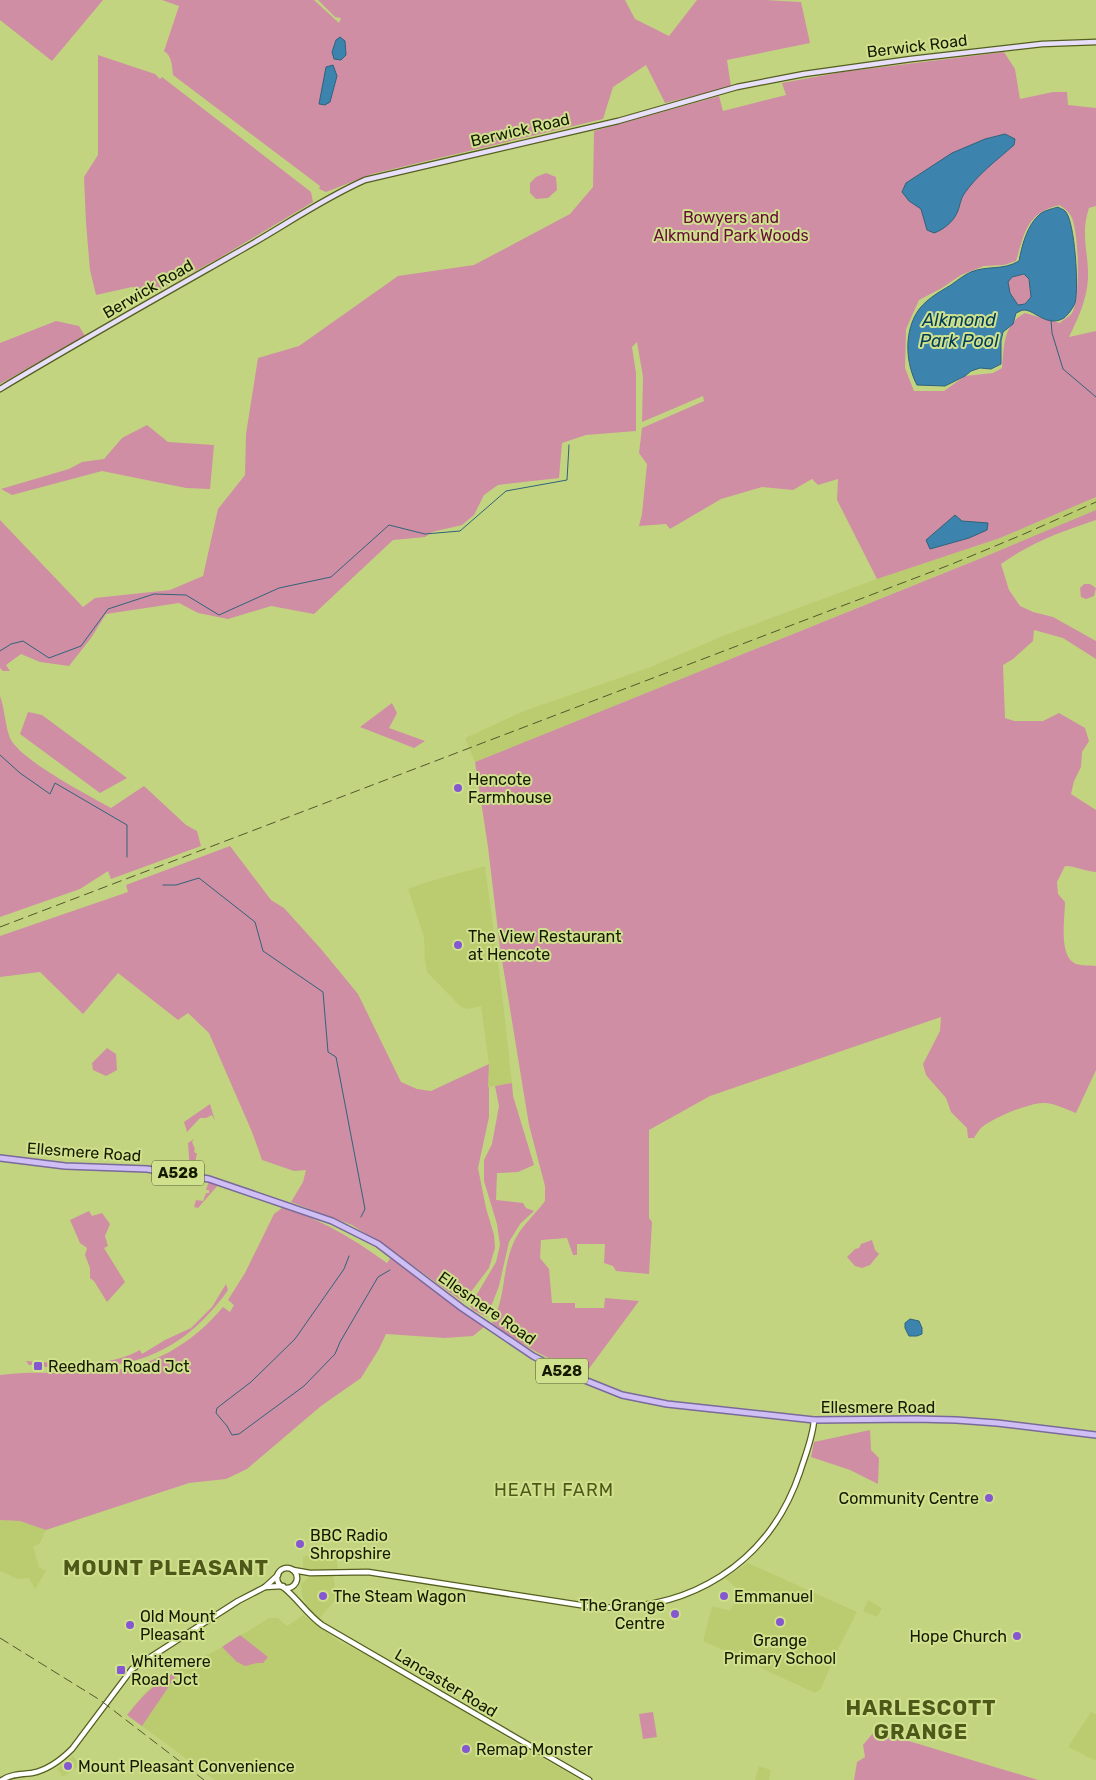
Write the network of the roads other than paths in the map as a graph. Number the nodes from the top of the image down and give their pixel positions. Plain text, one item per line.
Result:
1 (1096, 42) edge
2 (0, 389) edge
3 (0, 1158) edge
4 (814, 1420) junction
5 (1096, 1435) edge
6 (293, 1570) junction
7 (310, 1572) junction
8 (278, 1575) junction
9 (296, 1582) junction
10 (265, 1587) junction
11 (283, 1587) junction
12 (297, 1599) junction
13 (2, 1780) edge
14 (589, 1780) edge

1 - 2 main road, Berwick Road
3 - 4 main road, Ellesmere Road / A528
4 - 5 main road, Ellesmere Road / A528
4 - 7 street
6 - 7 street
6 - 8 street
6 - 9 street
7 - 9 street
8 - 10 street
8 - 11 street
9 - 11 street
9 - 12 street
10 - 11 street
10 - 13 street
11 - 12 street, Lancaster Road
12 - 14 street, Lancaster Road

